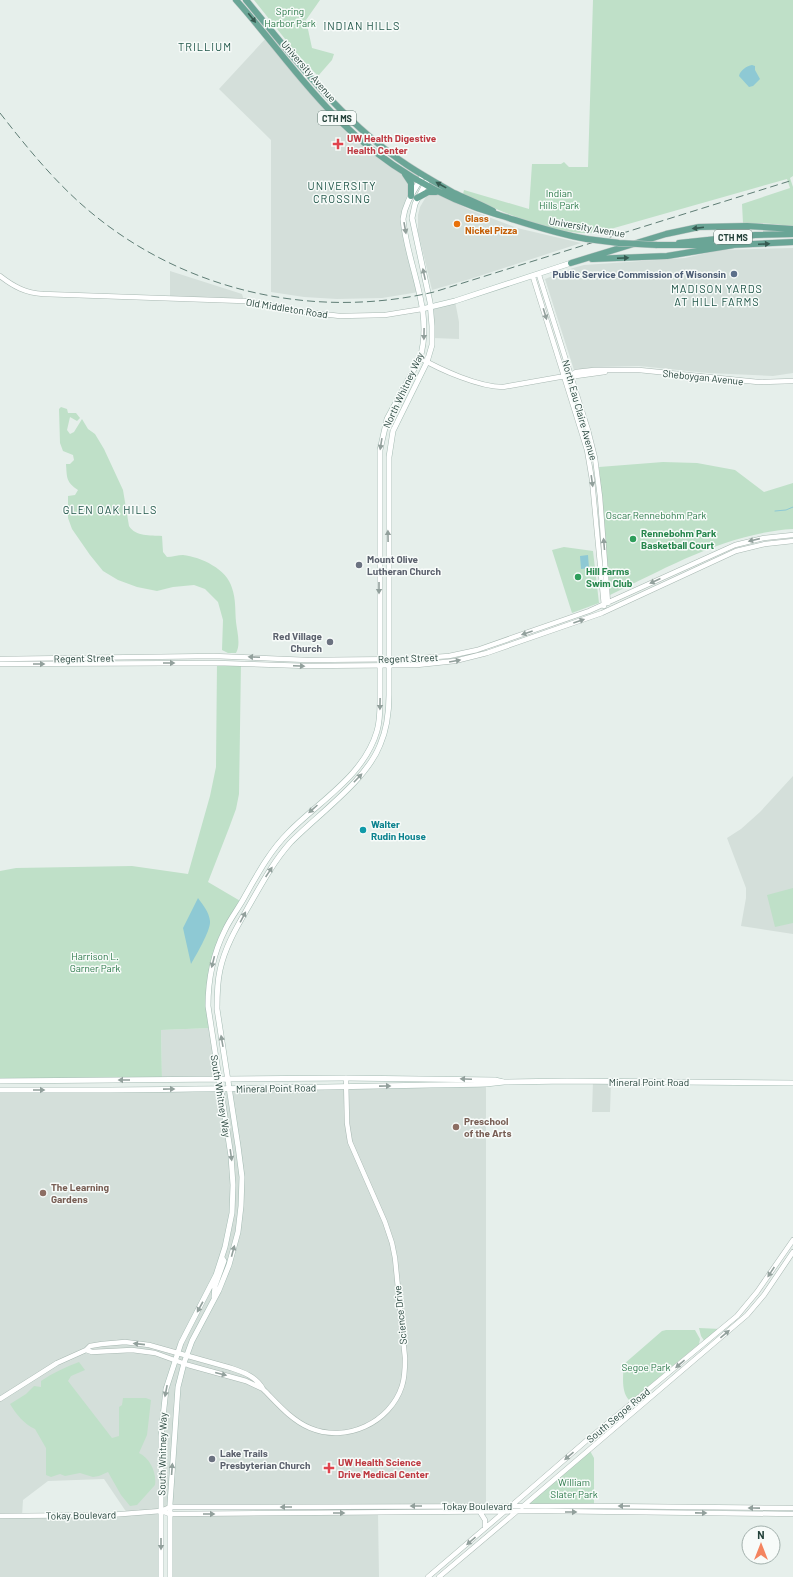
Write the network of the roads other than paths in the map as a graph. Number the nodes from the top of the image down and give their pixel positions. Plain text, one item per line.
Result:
1 (236, 0) edge
2 (246, 0) edge
3 (280, 53) junction
4 (303, 69) junction
5 (320, 100) junction
6 (341, 111) junction
7 (353, 123) junction
8 (370, 147) junction
9 (406, 164) junction
10 (398, 167) junction
11 (424, 180) junction
12 (440, 192) junction
13 (411, 196) junction
14 (417, 198) junction
15 (499, 215) junction
16 (793, 229) edge
17 (793, 234) edge
18 (793, 242) edge
19 (673, 245) junction
20 (734, 245) junction
21 (571, 263) junction
22 (540, 275) junction
23 (0, 276) edge
24 (533, 277) junction
25 (430, 308) junction
26 (422, 309) junction
27 (420, 358) junction
28 (427, 362) junction
29 (571, 375) junction
30 (565, 376) junction
31 (793, 381) edge
32 (793, 535) edge
33 (793, 541) edge
34 (690, 565) junction
35 (693, 570) junction
36 (609, 602) junction
37 (603, 605) junction
38 (606, 611) junction
39 (0, 659) edge
40 (380, 659) junction
41 (388, 659) junction
42 (0, 664) edge
43 (380, 665) junction
44 (389, 665) junction
45 (346, 1078) junction
46 (219, 1080) junction
47 (228, 1080) junction
48 (0, 1081) edge
49 (504, 1082) junction
50 (793, 1083) edge
51 (346, 1087) junction
52 (220, 1088) junction
53 (230, 1088) junction
54 (0, 1090) edge
55 (793, 1240) edge
56 (793, 1252) edge
57 (222, 1258) junction
58 (214, 1300) junction
59 (86, 1350) junction
60 (177, 1353) junction
61 (186, 1356) junction
62 (175, 1360) junction
63 (184, 1363) junction
64 (263, 1389) junction
65 (0, 1399) edge
66 (170, 1507) junction
67 (511, 1507) junction
68 (522, 1507) junction
69 (793, 1508) edge
70 (161, 1511) junction
71 (480, 1512) junction
72 (504, 1512) junction
73 (516, 1512) junction
74 (170, 1514) junction
75 (793, 1514) edge
76 (0, 1516) edge
77 (485, 1528) junction
78 (161, 1577) edge
79 (170, 1577) edge
80 (428, 1577) edge
81 (439, 1577) edge

1 -> 3 main road, University Avenue / CTH MS
2 - 4 main road, University Avenue / CTH MS
3 - 4 main road
3 - 5 main road, University Avenue / CTH MS
4 - 6 main road, University Avenue / CTH MS
5 - 6 main road
5 - 8 main road, University Avenue / CTH MS
6 - 7 main road, University Avenue / CTH MS
7 - 8 main road
7 - 9 main road, University Avenue / CTH MS
8 - 9 main road
8 - 10 main road, University Avenue / CTH MS
9 - 11 main road, University Avenue / CTH MS
10 - 11 main road, University Avenue / CTH MS
10 - 13 main road
11 - 12 main road, University Avenue / CTH MS
11 - 13 main road, North Whitney Way
11 - 14 main road, North Whitney Way
15 -> 11 main road, University Avenue / CTH MS
12 - 14 main road
12 - 15 main road, University Avenue / CTH MS
13 -> 26 main road, North Whitney Way
25 -> 14 main road, North Whitney Way
15 - 19 main road, University Avenue / CTH MS, bridge
16 -> 21 main road
17 - 19 main road, University Avenue / CTH MS
20 -> 18 main road, University Avenue / CTH MS
19 - 20 main road, University Avenue / CTH MS
21 -> 20 main road
21 - 22 main road, Old Middleton Road
22 - 24 main road, Old Middleton Road
22 - 29 street, North Eau Claire Avenue
23 - 26 street, Old Middleton Road
24 - 25 main road, Old Middleton Road
24 -> 30 street, North Eau Claire Avenue
25 - 26 main road, Old Middleton Road
25 - 28 main road, North Whitney Way
26 -> 27 main road, North Whitney Way
27 - 28 street
27 -> 40 main road, North Whitney Way
28 - 30 street
41 -> 28 main road, North Whitney Way
29 - 30 street, Sheboygan Avenue
29 - 31 street, Sheboygan Avenue
36 -> 29 street, North Eau Claire Avenue
30 -> 37 street, North Eau Claire Avenue
32 -> 34 street, Regent Street
33 - 35 street, Regent Street
34 - 35 street
34 -> 36 street, Regent Street
35 - 38 street, Regent Street
36 - 37 street, Regent Street
36 - 38 street, North Eau Claire Avenue
37 - 38 street, North Eau Claire Avenue
37 -> 41 street, Regent Street
44 -> 38 street, Regent Street
40 -> 39 street, Regent Street
40 - 41 street, Regent Street
40 - 43 main road, South Whitney Way
41 - 44 main road, South Whitney Way
42 -> 43 street, Regent Street
43 - 44 street, Regent Street
43 -> 46 main road, South Whitney Way
47 -> 44 main road, South Whitney Way
45 - 47 main road, Mineral Point Road
49 -> 45 main road, Mineral Point Road
45 - 51 street, Science Drive
46 - 47 main road, Mineral Point Road
46 -> 48 main road, Mineral Point Road
46 - 52 main road, South Whitney Way
47 - 53 main road, South Whitney Way
49 - 50 main road, Mineral Point Road
51 -> 49 main road, Mineral Point Road
51 - 53 main road, Mineral Point Road
51 - 64 street, Science Drive
52 - 53 main road, Mineral Point Road
54 -> 52 main road, Mineral Point Road
52 -> 57 main road, South Whitney Way
58 -> 53 main road, South Whitney Way
55 -> 67 street, South Segoe Road
68 -> 56 street, South Segoe Road
57 - 58 main road
57 -> 60 main road, South Whitney Way
58 - 61 main road, South Whitney Way
60 -> 59 street, Science Drive
59 - 62 street, Science Drive
59 - 65 street, Science Drive
60 - 61 street, Science Drive
60 - 62 main road, South Whitney Way
61 - 63 main road, South Whitney Way
61 - 64 street, Science Drive
62 - 63 street, Science Drive
62 -> 70 main road, South Whitney Way
63 -> 64 street, Science Drive
66 -> 63 main road, South Whitney Way
67 -> 66 street, Tokay Boulevard
66 - 70 street, Tokay Boulevard
66 - 74 main road, South Whitney Way
67 - 68 street, Tokay Boulevard
67 - 72 street, South Segoe Road
69 -> 68 street, Tokay Boulevard
68 - 73 street, South Segoe Road
70 - 74 street, Tokay Boulevard
70 - 76 street, Tokay Boulevard
70 -> 78 main road, South Whitney Way
71 - 72 street, Tokay Boulevard
74 -> 71 street, Tokay Boulevard
71 - 77 street
72 - 73 street, Tokay Boulevard
72 - 77 street, South Segoe Road
73 -> 75 street, Tokay Boulevard
73 - 81 street, South Segoe Road
74 - 79 main road, South Whitney Way
77 -> 80 street, South Segoe Road

